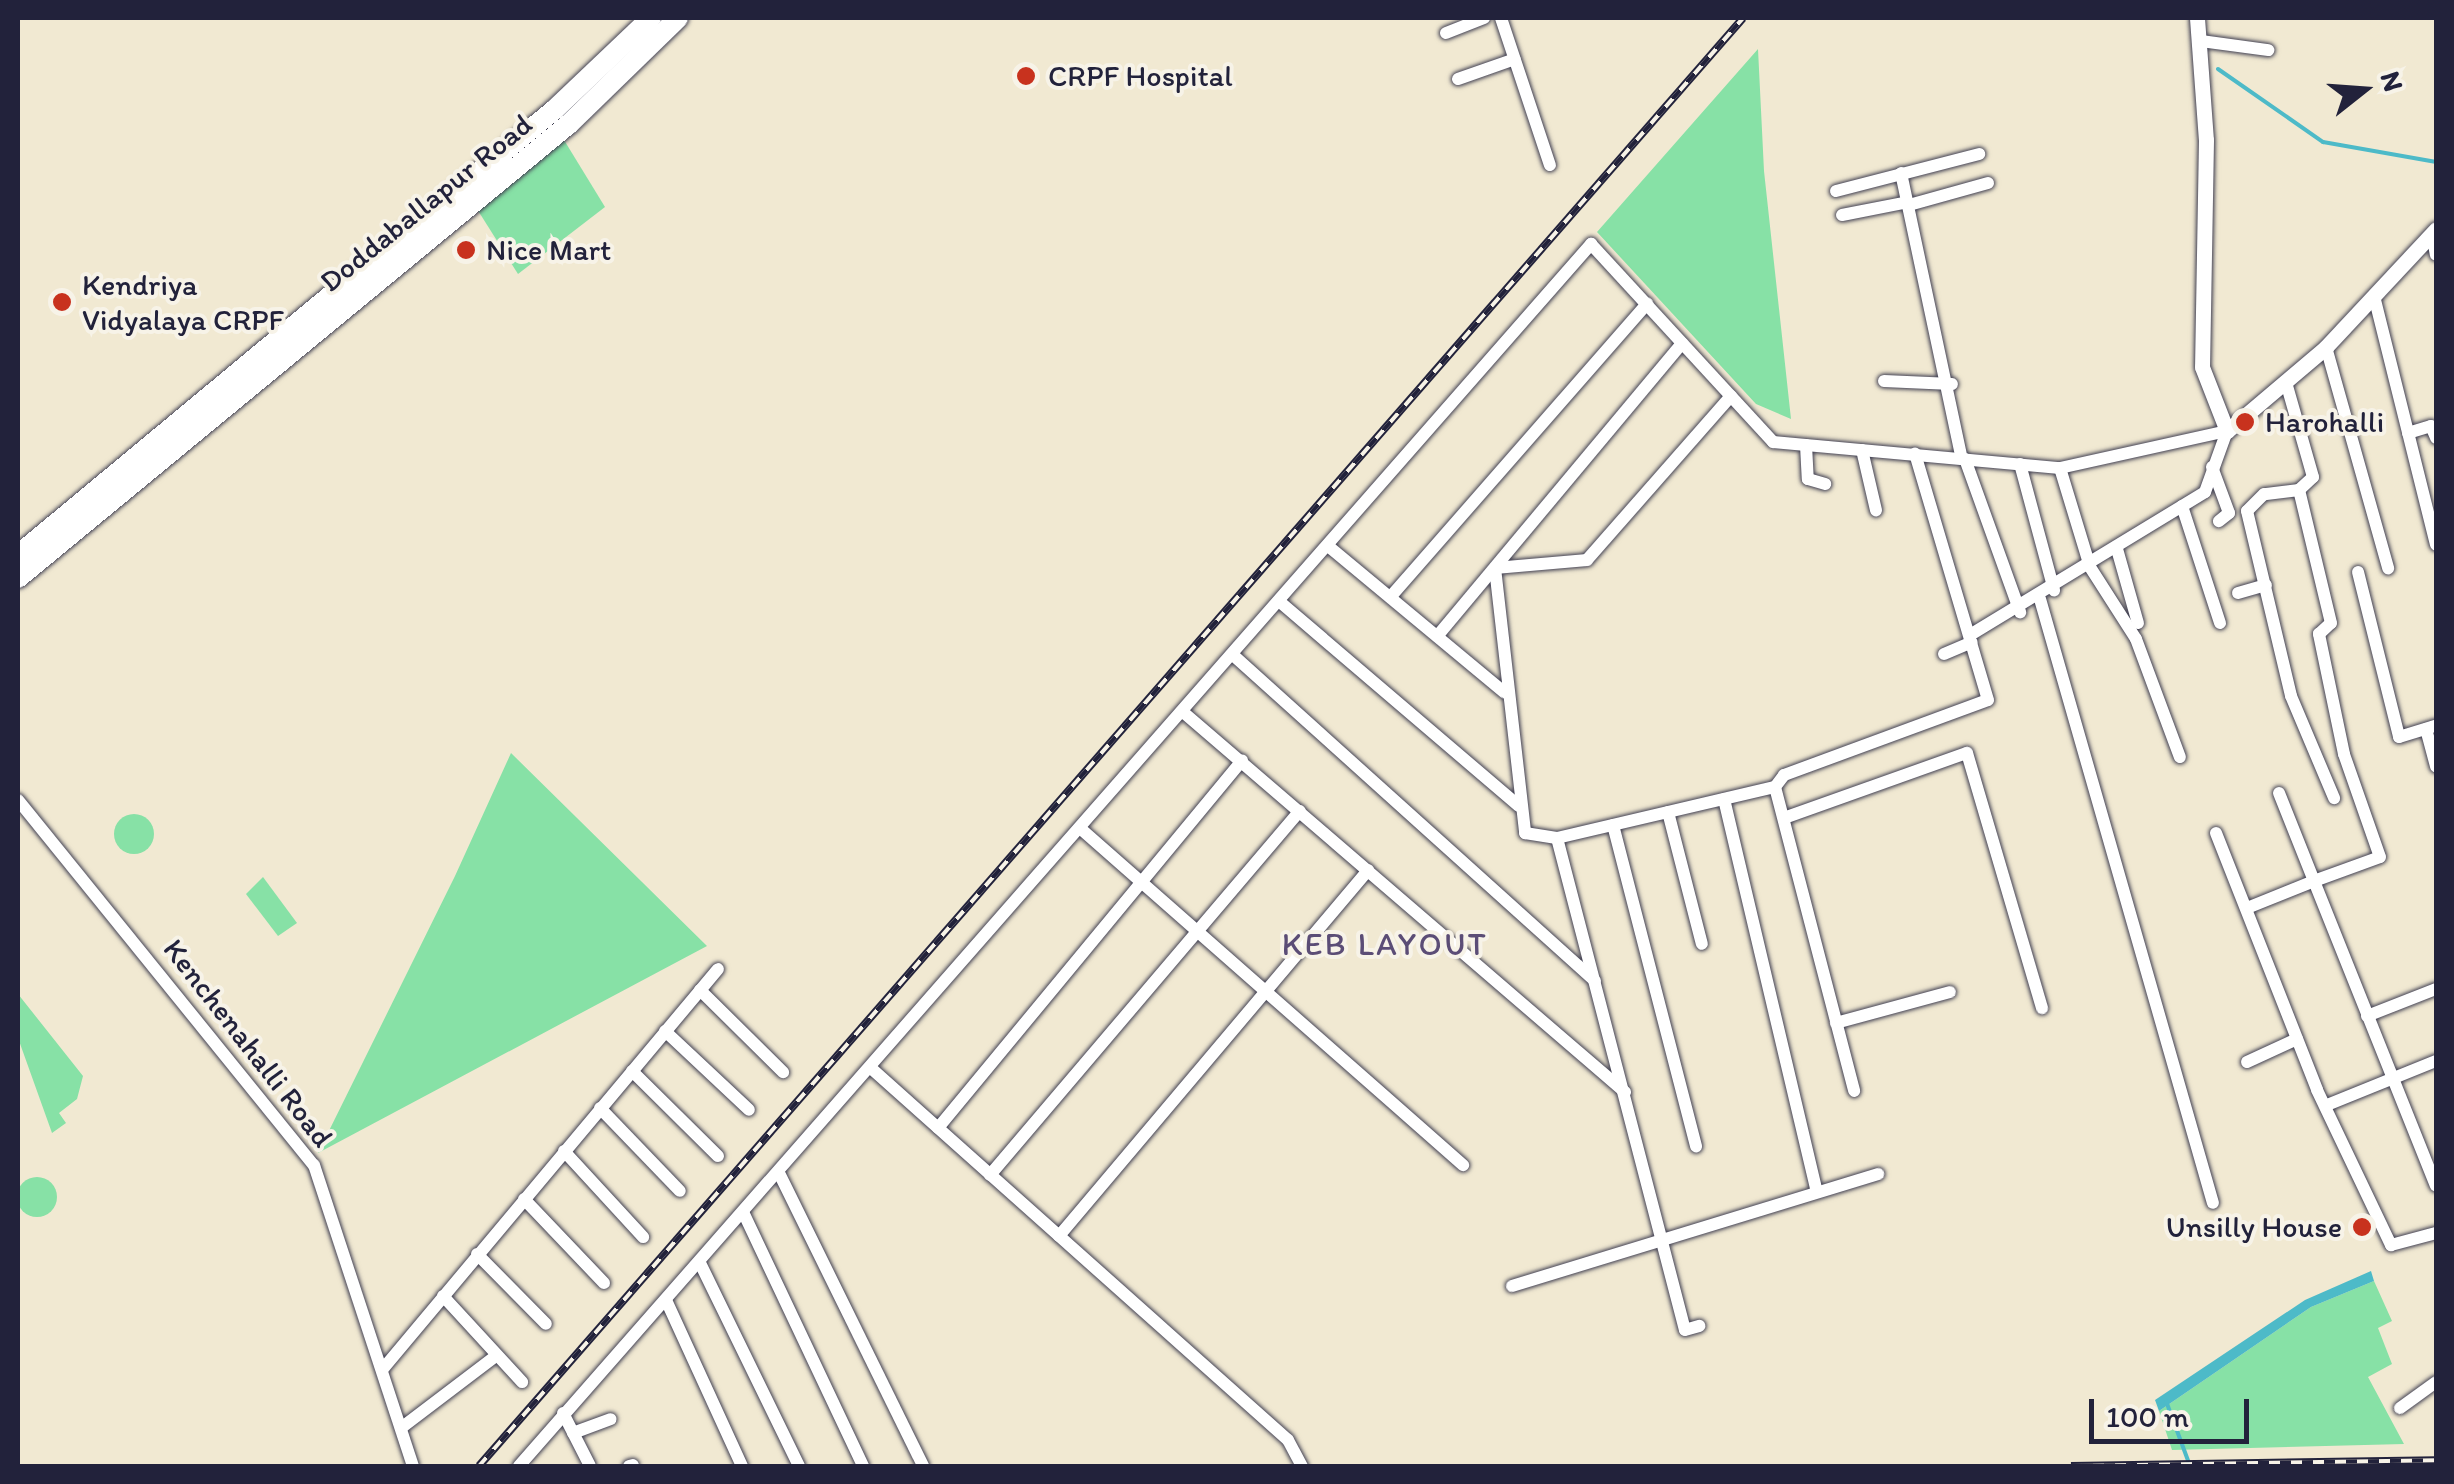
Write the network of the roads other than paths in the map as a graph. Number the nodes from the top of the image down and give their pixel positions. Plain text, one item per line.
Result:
1 (651, 18) edge
2 (678, 18) edge
3 (1484, 18) edge
4 (1501, 18) edge
5 (2197, 18) edge
6 (1446, 32) dead end
7 (2201, 41) junction
8 (2268, 50) dead end
9 (1515, 58) junction
10 (1458, 79) dead end
11 (1978, 154) dead end
12 (1550, 165) dead end
13 (1902, 175) junction
14 (1988, 183) dead end
15 (1836, 192) dead end
16 (1908, 204) junction
17 (1842, 215) dead end
18 (2434, 231) edge
19 (2436, 255) edge
20 (2375, 300) junction
21 (1646, 304) junction
22 (1682, 343) junction
23 (2326, 347) junction
24 (1884, 382) dead end
25 (2286, 382) junction
26 (1952, 384) junction
27 (1731, 396) junction
28 (2227, 431) junction
29 (2408, 433) junction
30 (2436, 438) edge
31 (1806, 444) junction
32 (1862, 450) junction
33 (1915, 454) junction
34 (1964, 459) junction
35 (2020, 464) junction
36 (2060, 468) junction
37 (2212, 468) junction
38 (1826, 484) dead end
39 (2299, 490) junction
40 (2182, 506) junction
41 (1876, 510) dead end
42 (2219, 521) dead end
43 (2436, 544) edge
44 (1328, 546) junction
45 (2117, 548) junction
46 (18, 555) edge
47 (2090, 567) junction
48 (1495, 568) junction
49 (2388, 568) dead end
50 (2358, 572) dead end
51 (18, 578) edge
52 (2266, 585) junction
53 (2054, 590) junction
54 (2238, 592) dead end
55 (1393, 594) junction
56 (2040, 598) junction
57 (1280, 602) junction
58 (2020, 612) junction
59 (2138, 622) dead end
60 (2220, 623) dead end
61 (1440, 634) junction
62 (1971, 638) junction
63 (1944, 654) dead end
64 (1233, 655) junction
65 (1504, 692) junction
66 (1183, 712) junction
67 (2431, 728) edge
68 (2180, 757) dead end
69 (1242, 761) junction
70 (2436, 767) edge
71 (1775, 787) junction
72 (2279, 793) dead end
73 (2334, 798) dead end
74 (1724, 799) junction
75 (18, 800) edge
76 (1519, 806) junction
77 (1300, 811) junction
78 (1668, 812) junction
79 (1784, 818) junction
80 (1613, 825) junction
81 (1081, 829) junction
82 (2216, 833) dead end
83 (1557, 838) junction
84 (1368, 870) junction
85 (2314, 881) junction
86 (1140, 884) junction
87 (2247, 908) junction
88 (1196, 935) junction
89 (1702, 944) dead end
90 (718, 969) dead end
91 (1595, 981) junction
92 (2436, 988) edge
93 (700, 990) junction
94 (1950, 992) dead end
95 (1266, 994) junction
96 (2042, 1008) dead end
97 (2368, 1016) junction
98 (1836, 1023) junction
99 (665, 1032) junction
100 (2298, 1039) junction
101 (2436, 1061) edge
102 (2247, 1062) dead end
103 (872, 1069) junction
104 (632, 1071) junction
105 (784, 1072) dead end
106 (2392, 1078) junction
107 (1854, 1091) dead end
108 (1625, 1092) junction
109 (2327, 1105) junction
110 (600, 1108) junction
111 (749, 1110) dead end
112 (938, 1128) junction
113 (1696, 1146) dead end
114 (564, 1151) junction
115 (2431, 1155) edge
116 (718, 1156) dead end
117 (1463, 1164) dead end
118 (990, 1174) junction
119 (1878, 1174) dead end
120 (780, 1175) junction
121 (2436, 1186) edge
122 (1816, 1188) junction
123 (680, 1191) dead end
124 (524, 1199) junction
125 (2213, 1202) dead end
126 (744, 1214) junction
127 (2436, 1233) edge
128 (1059, 1236) junction
129 (642, 1237) dead end
130 (1664, 1238) junction
131 (477, 1254) junction
132 (700, 1263) junction
133 (604, 1283) dead end
134 (1512, 1286) dead end
135 (442, 1296) junction
136 (666, 1300) junction
137 (546, 1324) dead end
138 (1699, 1326) dead end
139 (496, 1356) junction
140 (382, 1370) junction
141 (522, 1382) dead end
142 (2436, 1382) edge
143 (2400, 1408) dead end
144 (563, 1413) junction
145 (611, 1419) dead end
146 (400, 1428) junction
147 (573, 1433) junction
148 (523, 1465) edge
149 (412, 1466) edge
150 (590, 1466) edge
151 (742, 1466) edge
152 (799, 1466) edge
153 (863, 1466) edge
154 (923, 1466) edge
155 (1302, 1466) edge

1 - 46 main road, Doddaballapur Road
2 - 51 main road, Doddaballapur Road
3 - 6 street
4 - 9 street
5 - 7 street
7 - 8 street
7 - 28 street
9 - 10 street
9 - 12 street
11 - 13 street
13 - 15 street
13 - 16 street
14 - 16 street
16 - 17 street
16 - 26 street
18 - 19 street
18 - 20 street
20 - 23 street
20 - 29 street
21 - 22 street
21 - 44 street
21 - 55 street
22 - 27 street
22 - 48 street
23 - 25 street
23 - 49 street
24 - 26 street
25 - 28 street
25 - 39 street
26 - 34 street
27 - 31 street
27 - 48 street
28 - 36 street
28 - 37 street
29 - 30 street
29 - 43 street
31 - 32 street
31 - 38 street
32 - 33 street
32 - 41 street
33 - 34 street
33 - 62 street
34 - 35 street
34 - 58 street
35 - 36 street
35 - 53 street
36 - 47 street
37 - 40 street
37 - 42 street
39 - 52 street
39 - 85 street
40 - 45 street
40 - 60 street
44 - 55 street
44 - 57 street
45 - 47 street
45 - 59 street
47 - 53 street
47 - 68 street
48 - 61 street
48 - 65 street
50 - 67 street
52 - 54 street
52 - 73 street
53 - 56 street
55 - 61 street
56 - 58 street
56 - 125 street
57 - 64 street
57 - 76 street
58 - 62 street
61 - 65 street
62 - 63 street
62 - 71 street
64 - 66 street
64 - 91 street
65 - 76 street
66 - 69 street
66 - 81 street
67 - 70 street
69 - 77 street
69 - 86 street
71 - 74 street
71 - 79 street
72 - 85 street
74 - 78 street
74 - 122 street
75 - 140 street, Kenchenahalli Road
76 - 83 street
77 - 84 street
77 - 88 street
78 - 80 street
78 - 89 street
79 - 96 street
79 - 98 street
80 - 83 street
80 - 113 street
81 - 86 street
81 - 103 street
82 - 87 street
83 - 91 street
84 - 95 street
84 - 108 street
85 - 87 street
85 - 97 street
86 - 88 street
86 - 112 street
87 - 100 street
88 - 95 street
88 - 118 street
90 - 93 street
91 - 108 street
92 - 97 street
93 - 99 street
93 - 105 street
94 - 98 street
95 - 117 street
95 - 128 street
97 - 106 street
98 - 107 street
99 - 104 street
99 - 111 street
100 - 102 street
100 - 109 street
101 - 106 street
103 - 112 street
103 - 120 street
104 - 110 street
104 - 116 street
106 - 109 street
106 - 115 street
108 - 130 street
109 - 127 street
110 - 114 street
110 - 123 street
112 - 118 street
114 - 124 street
114 - 129 street
115 - 121 street
118 - 128 street
119 - 122 street
120 - 126 street
120 - 154 street
122 - 130 street
124 - 131 street
124 - 133 street
126 - 132 street
126 - 153 street
128 - 155 street
130 - 134 street
130 - 138 street
131 - 135 street
131 - 137 street
132 - 136 street
132 - 152 street
135 - 139 street
135 - 140 street
136 - 144 street
136 - 151 street
139 - 141 street
139 - 146 street
140 - 146 street, Kenchenahalli Road
142 - 143 street
144 - 147 street
144 - 148 street
145 - 147 street
146 - 149 street, Kenchenahalli Road
147 - 150 street

